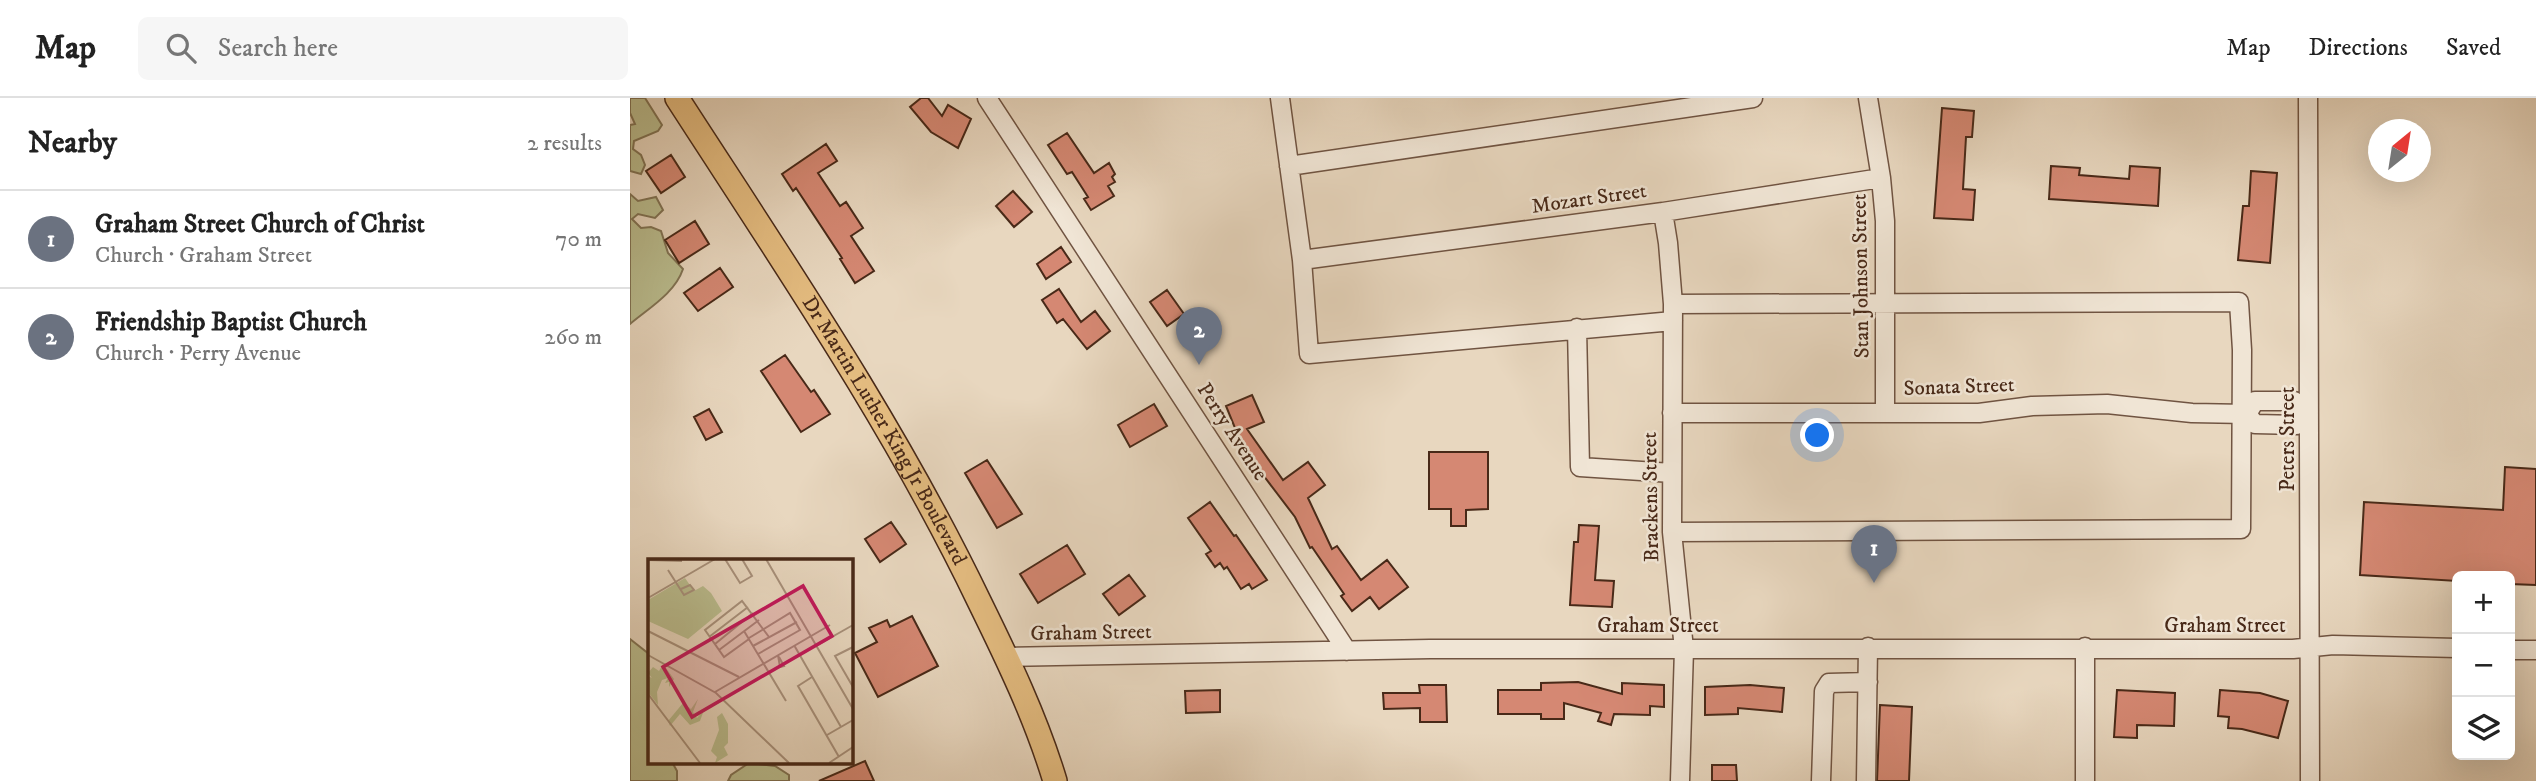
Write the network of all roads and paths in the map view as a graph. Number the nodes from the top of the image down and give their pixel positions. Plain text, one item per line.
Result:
1 (677, 98) edge
2 (987, 98) edge
3 (1280, 98) edge
4 (1753, 98) edge
5 (1868, 98) edge
6 (2308, 98) edge
7 (1289, 166) junction
8 (1881, 178) junction
9 (1662, 212) junction
10 (1302, 260) junction
11 (1885, 303) junction
12 (1673, 312) junction
13 (1577, 328) junction
14 (1885, 412) junction
15 (2306, 412) junction
16 (1672, 413) junction
17 (2244, 414) junction
18 (1672, 473) junction
19 (1672, 532) junction
20 (2085, 647) junction
21 (1868, 648) junction
22 (2310, 648) junction
23 (2452, 648) edge
24 (1684, 649) junction
25 (1347, 650) junction
26 (2515, 650) edge
27 (2536, 650) edge
28 (1006, 657) junction
29 (1868, 682) junction
30 (1055, 781) edge
31 (1680, 781) edge
32 (1821, 781) edge
33 (1866, 781) edge
34 (2085, 781) edge
35 (2310, 781) edge

1 - 28 main road, Dr Martin Luther King Jr Boulevard
2 - 25 street, Perry Avenue
3 - 7 street
4 - 7 street
5 - 8 street, Stan Johnson Street
6 - 15 street, Peters Street
7 - 10 street
8 - 9 street, Mozart Street
8 - 11 street, Stan Johnson Street
9 - 10 street, Mozart Street
9 - 12 street, Brackens Street
10 - 13 street
11 - 12 street
11 - 14 street, Stan Johnson Street
11 - 17 street
12 - 13 street
12 - 16 street, Brackens Street
13 - 18 street
14 - 16 street, Sonata Street
14 - 17 street, Sonata Street
15 - 17 street, Sonata Street
15 - 22 street, Peters Street
16 - 18 street, Brackens Street
17 - 19 street
18 - 19 street, Brackens Street
19 - 24 street, Brackens Street
20 - 21 street, Graham Street
20 - 22 street, Graham Street
20 - 34 street
21 - 24 street, Graham Street
21 - 29 street
22 - 23 street, Graham Street
22 - 35 street, Peters Street
24 - 25 street, Graham Street
24 - 31 street, Brackens Street
25 - 28 street, Graham Street
26 - 27 street
28 - 30 main road, Dr Martin Luther King Jr Boulevard
29 - 32 street
29 - 33 street

